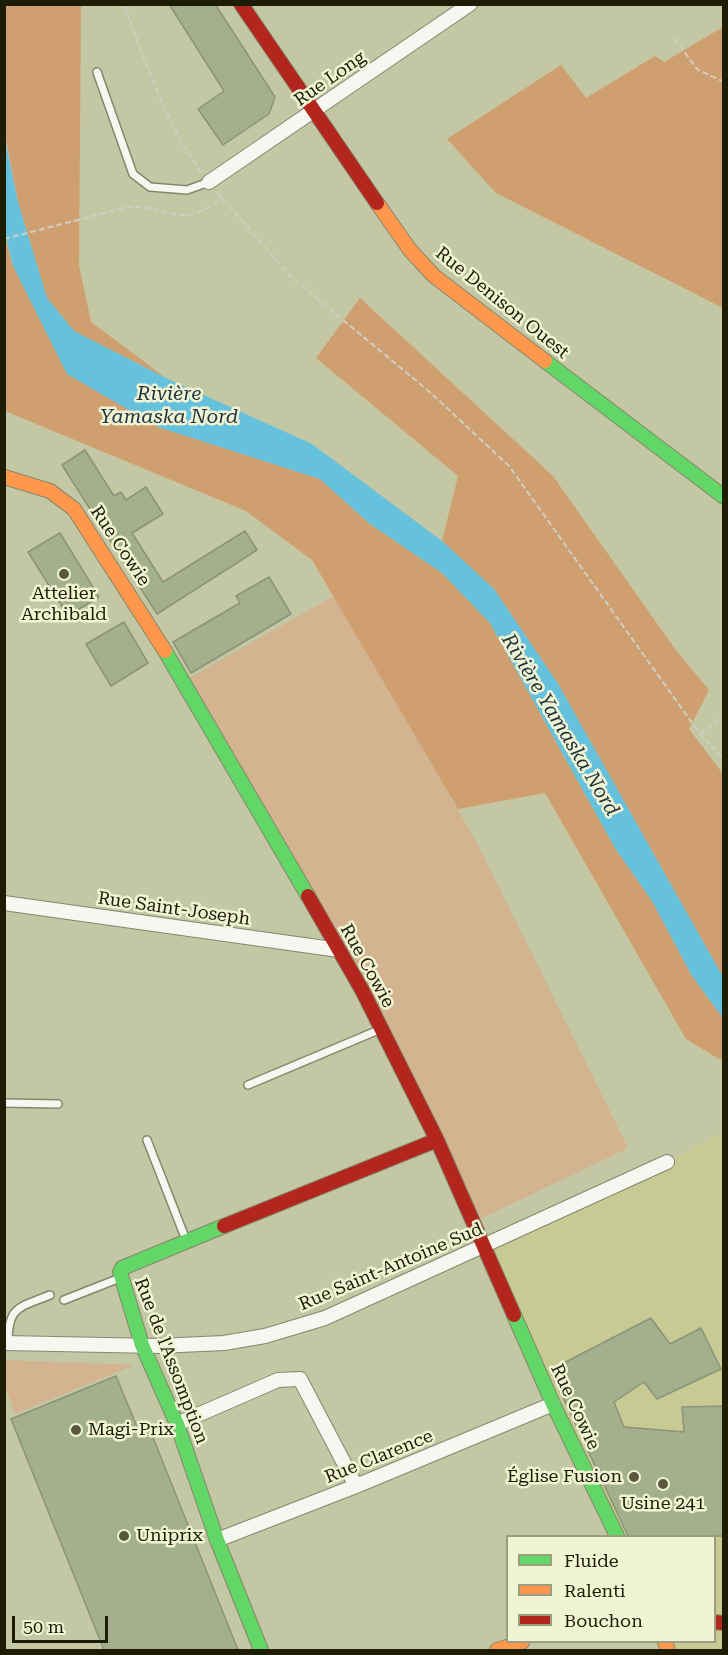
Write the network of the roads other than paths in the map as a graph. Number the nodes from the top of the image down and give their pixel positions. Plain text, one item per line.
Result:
1 (241, 4) edge
2 (470, 4) edge
3 (97, 72) dead end
4 (316, 111) junction
5 (209, 182) joint
6 (4, 477) edge
7 (723, 497) edge
8 (4, 903) edge
9 (339, 950) junction
10 (381, 1029) junction
11 (248, 1085) dead end
12 (4, 1103) edge
13 (58, 1104) dead end
14 (147, 1140) dead end
15 (437, 1140) junction
16 (668, 1162) dead end
17 (186, 1240) junction
18 (484, 1247) junction
19 (120, 1278) junction
20 (50, 1295) dead end
21 (64, 1300) dead end
22 (6, 1343) edge
23 (142, 1344) junction
24 (553, 1404) junction
25 (177, 1424) junction
26 (356, 1486) junction
27 (617, 1535) edge
28 (217, 1540) junction
29 (516, 1643) edge
30 (261, 1650) edge
31 (497, 1650) edge

1 - 4 street, Rue Denison Ouest
2 - 4 street, Rue Long
3 - 5 lane
4 - 5 street, Rue Long
4 - 7 street, Rue Denison Ouest
6 - 9 street, Rue Cowie
8 - 9 street, Rue Saint-Joseph
9 - 10 street, Rue Cowie
10 - 11 lane
10 - 15 street, Rue Cowie
12 - 13 lane
14 - 17 lane
15 - 17 street, Rue de l'Assomption
15 - 18 street, Rue Cowie
16 - 18 street, Rue Saint-Antoine Sud
17 - 19 street, Rue de l'Assomption
18 - 23 street, Rue Saint-Antoine Sud
18 - 24 street, Rue Cowie
19 - 21 lane
19 - 23 street, Rue de l'Assomption
20 - 22 lane
22 - 23 street, Rue Saint-Antoine Sud
23 - 25 street, Rue de l'Assomption
24 - 26 street, Rue Clarence
24 - 27 street, Rue Cowie
25 - 26 street
25 - 28 street, Rue de l'Assomption
26 - 28 street, Rue Clarence
28 - 30 street, Rue de l'Assomption
29 - 31 street

